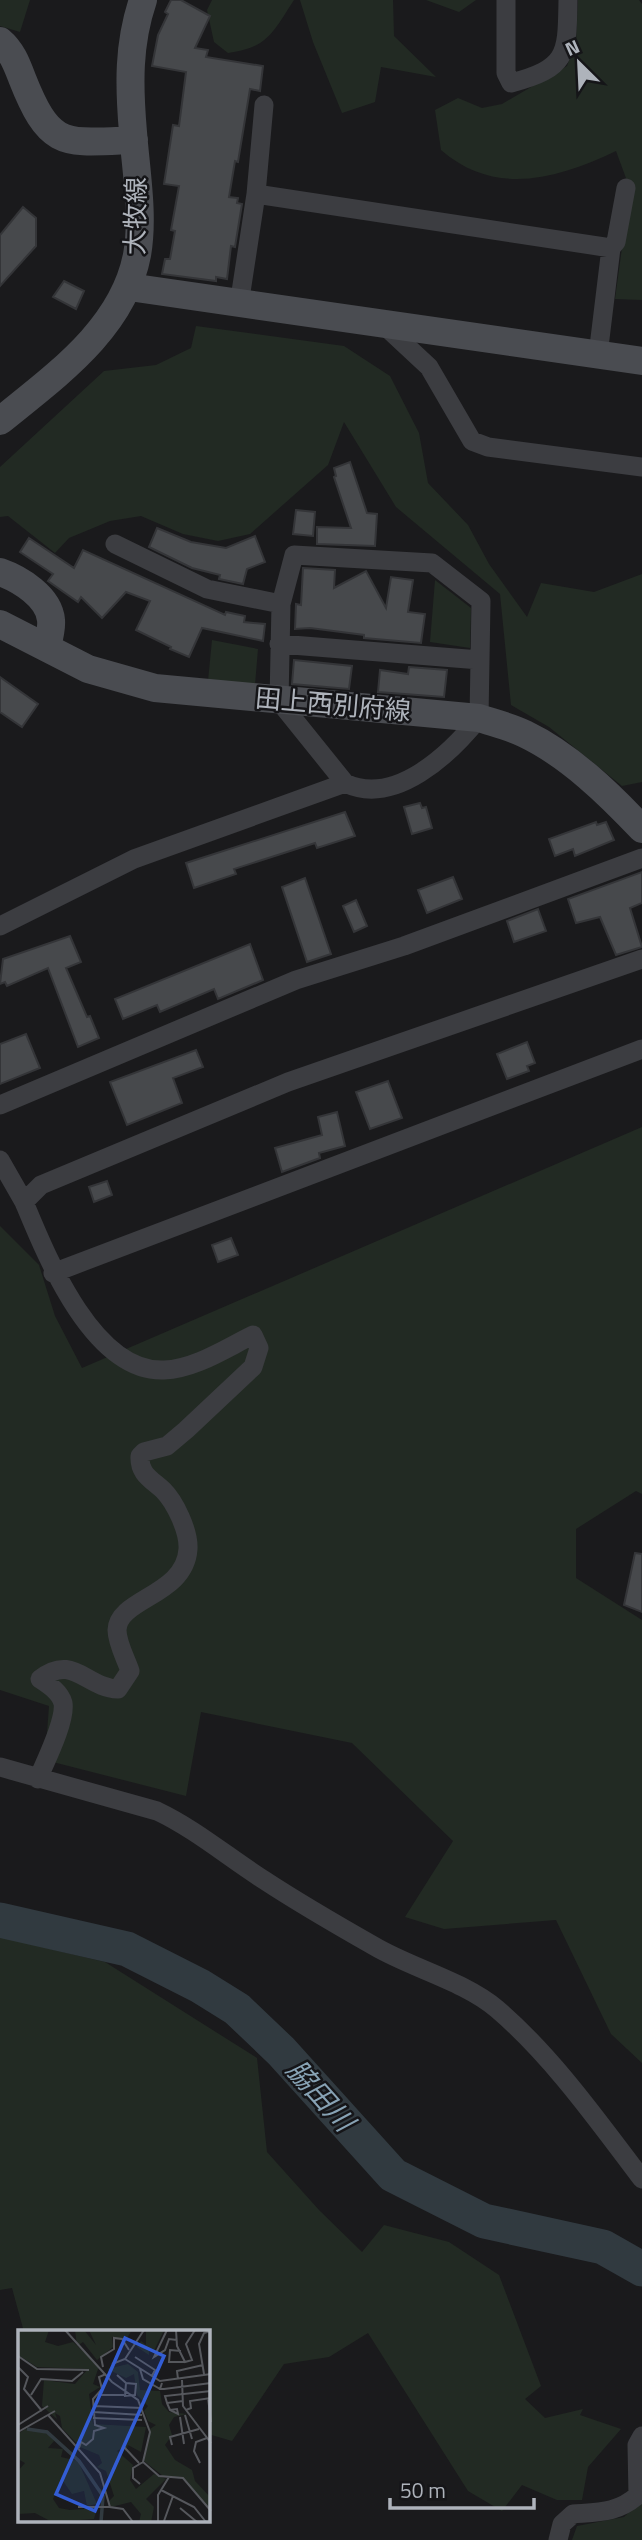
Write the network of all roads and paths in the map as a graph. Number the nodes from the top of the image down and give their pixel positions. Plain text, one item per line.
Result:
1 (143, 0) edge
2 (506, 0) edge
3 (568, 0) edge
4 (0, 41) edge
5 (264, 104) dead end
6 (134, 140) junction
7 (626, 188) dead end
8 (256, 194) junction
9 (611, 248) junction
10 (129, 287) junction
11 (239, 305) junction
12 (385, 326) junction
13 (598, 355) junction
14 (642, 361) edge
15 (0, 421) edge
16 (642, 467) edge
17 (115, 544) dead end
18 (0, 572) edge
19 (281, 604) junction
20 (0, 624) edge
21 (279, 644) junction
22 (47, 647) junction
23 (480, 660) junction
24 (279, 701) junction
25 (479, 718) junction
26 (345, 783) junction
27 (642, 829) edge
28 (642, 858) edge
29 (0, 926) edge
30 (642, 960) edge
31 (642, 1049) edge
32 (0, 1105) edge
33 (0, 1160) edge
34 (24, 1202) junction
35 (53, 1273) junction
36 (0, 1767) edge
37 (38, 1779) junction
38 (642, 2179) edge
39 (642, 2436) edge
40 (558, 2540) edge

1 - 6 street, 大牧線
2 - 3 street
4 - 6 street
5 - 8 street
6 - 10 street, 大牧線
7 - 9 street
8 - 9 street
8 - 11 street
9 - 13 street
10 - 11 street
10 - 15 street, 大牧線
11 - 12 street
12 - 13 street
12 - 16 street
13 - 14 street
17 - 19 street
18 - 22 street
19 - 21 street
19 - 23 street
20 - 22 street, 田上西別府線
21 - 23 street
21 - 24 street
22 - 24 street, 田上西別府線
23 - 25 street
24 - 25 street, 田上西別府線
24 - 26 street
25 - 26 street
25 - 27 street, 田上西別府線
26 - 29 street
28 - 32 street
30 - 34 street
31 - 35 street
33 - 34 street
34 - 35 street
35 - 37 street
36 - 37 street
37 - 38 street
39 - 40 street

